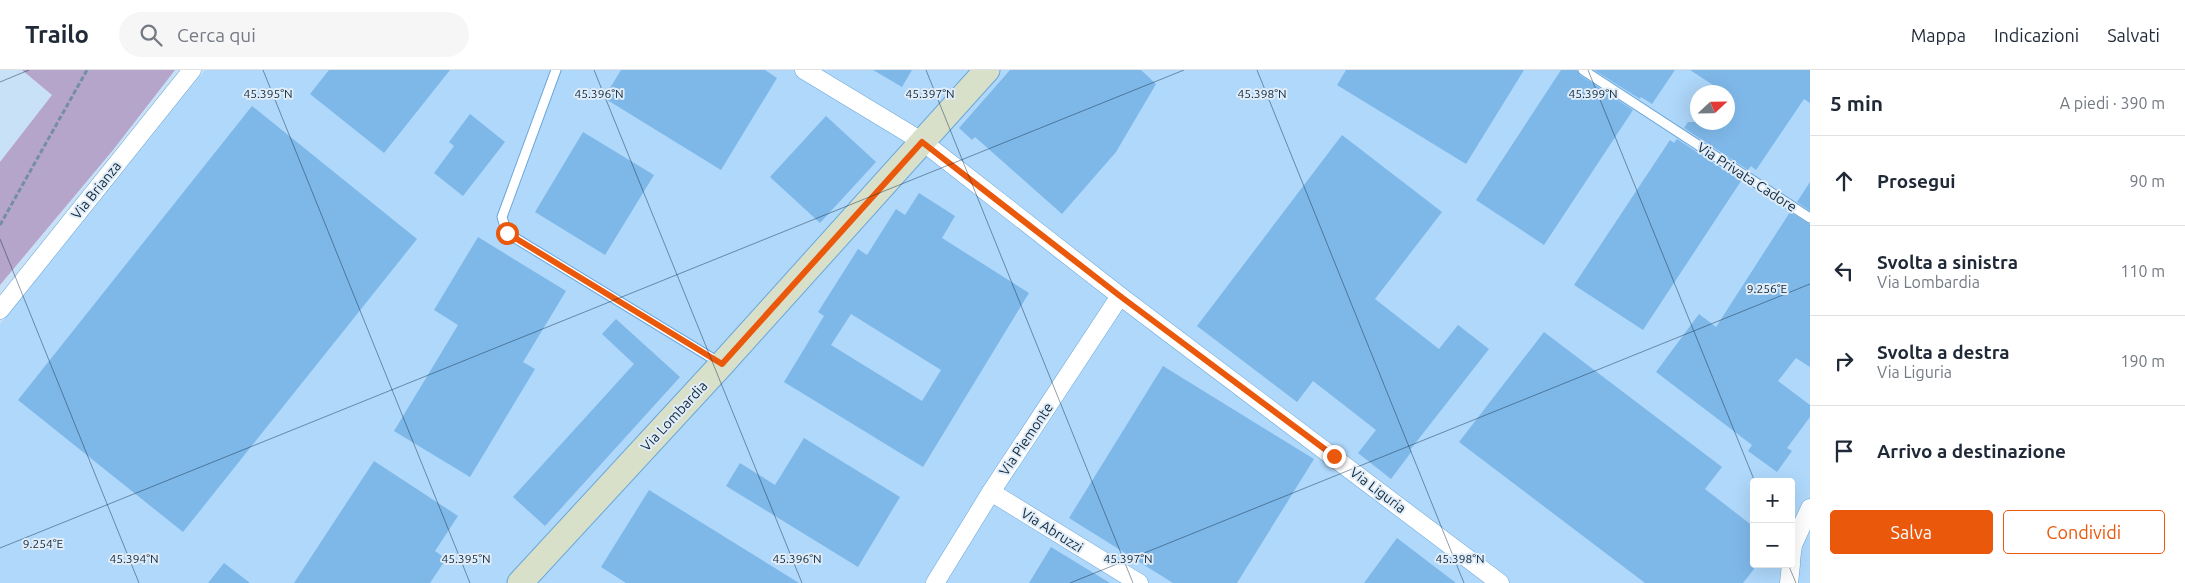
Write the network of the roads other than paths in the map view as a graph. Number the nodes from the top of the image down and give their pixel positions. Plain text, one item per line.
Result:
1 (192, 70) edge
2 (556, 70) edge
3 (804, 70) edge
4 (987, 70) edge
5 (1583, 70) edge
6 (922, 142) junction
7 (1810, 218) edge
8 (1120, 296) junction
9 (0, 310) edge
10 (722, 364) junction
11 (991, 492) junction
12 (1810, 508) edge
13 (1795, 541) edge
14 (1791, 568) edge
15 (520, 583) edge
16 (935, 583) edge
17 (1139, 583) edge
18 (1500, 583) edge
19 (1789, 583) edge

1 - 9 street, Via Brianza
2 - 10 lane
3 - 6 street, Via Liguria
4 - 6 street, Via Lombardia
5 - 7 lane, Via Privata Cadore
6 - 8 street, Via Liguria
6 - 10 street, Via Lombardia
8 - 11 street, Via Piemonte
8 - 18 street, Via Liguria
10 - 15 street, Via Lombardia
11 - 16 street, Via Piemonte
11 - 17 street, Via Abruzzi
12 - 13 street
14 - 19 street

